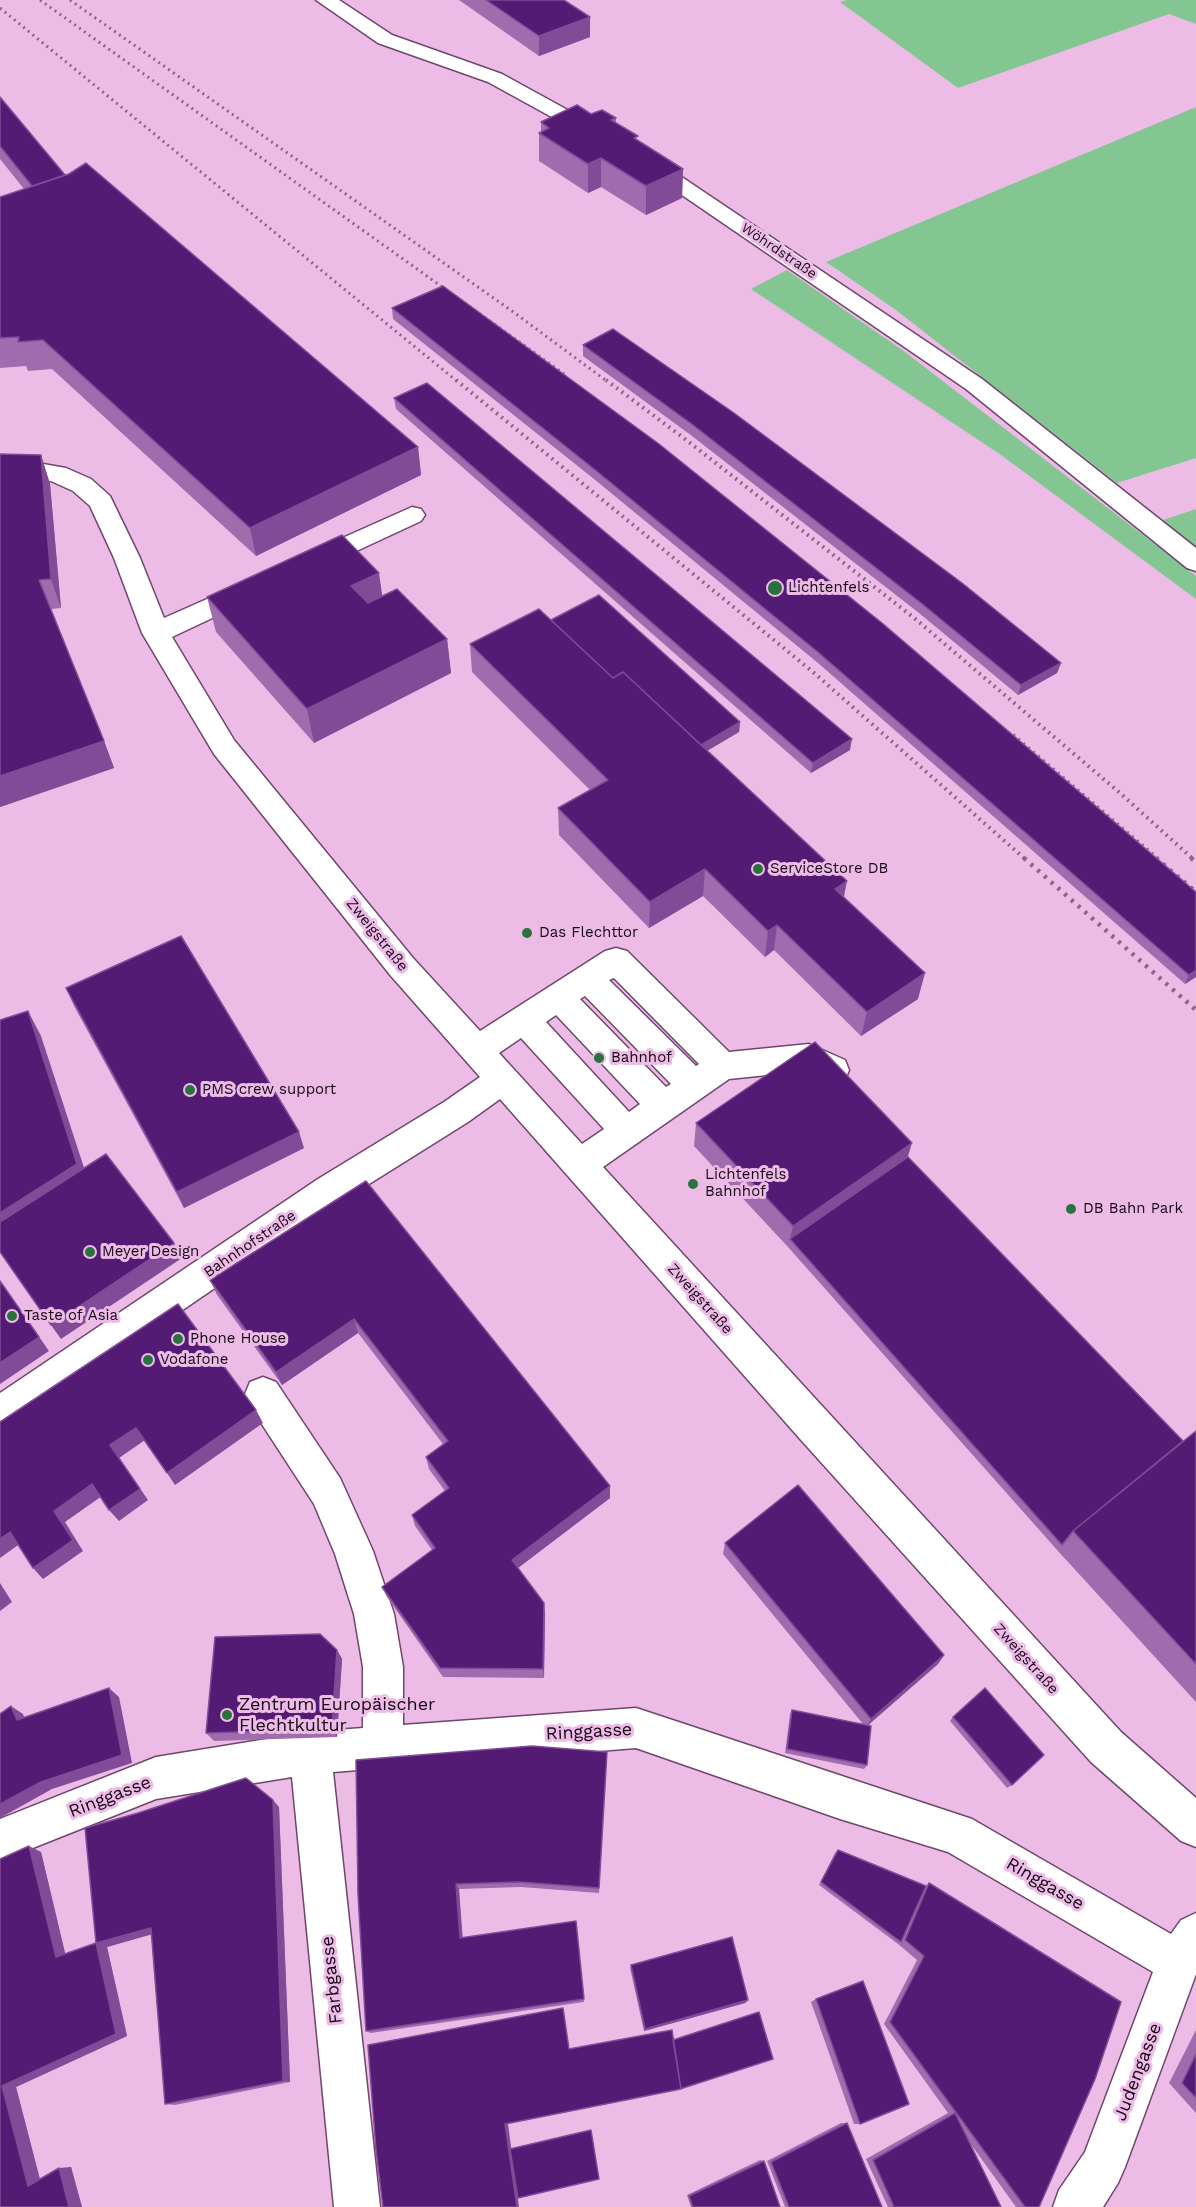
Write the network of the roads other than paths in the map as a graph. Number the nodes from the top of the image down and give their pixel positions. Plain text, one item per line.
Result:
1 (326, 0) edge
2 (0, 467) edge
3 (412, 515) dead end
4 (1196, 562) edge
5 (156, 633) junction
6 (588, 979) junction
7 (559, 998) junction
8 (524, 1020) junction
9 (477, 1050) junction
10 (722, 1066) junction
11 (847, 1078) edge
12 (502, 1079) junction
13 (694, 1086) junction
14 (664, 1107) junction
15 (627, 1132) junction
16 (580, 1164) junction
17 (263, 1394) dead end
18 (0, 1414) edge
19 (383, 1747) junction
20 (310, 1753) junction
21 (1196, 1826) edge
22 (0, 1840) edge
23 (1187, 1948) edge
24 (357, 2207) edge
25 (1076, 2207) edge

1 - 4 street, Wöhrdstraße
2 - 5 street, Zweigstraße
3 - 5 street
5 - 9 street, Zweigstraße
6 - 7 street
6 - 10 street
6 - 13 street
7 - 8 street
7 - 14 street
8 - 9 street
8 - 15 street
9 - 12 street, Zweigstraße
10 - 11 street
10 - 13 street
12 - 16 street, Zweigstraße
12 - 18 street, Bahnhofstraße
13 - 14 street
14 - 15 street
15 - 16 street
16 - 21 street, Zweigstraße
17 - 19 street
19 - 20 street, Ringgasse
19 - 23 street, Ringgasse
20 - 22 street, Ringgasse
20 - 24 street, Farbgasse
23 - 25 street, Judengasse

